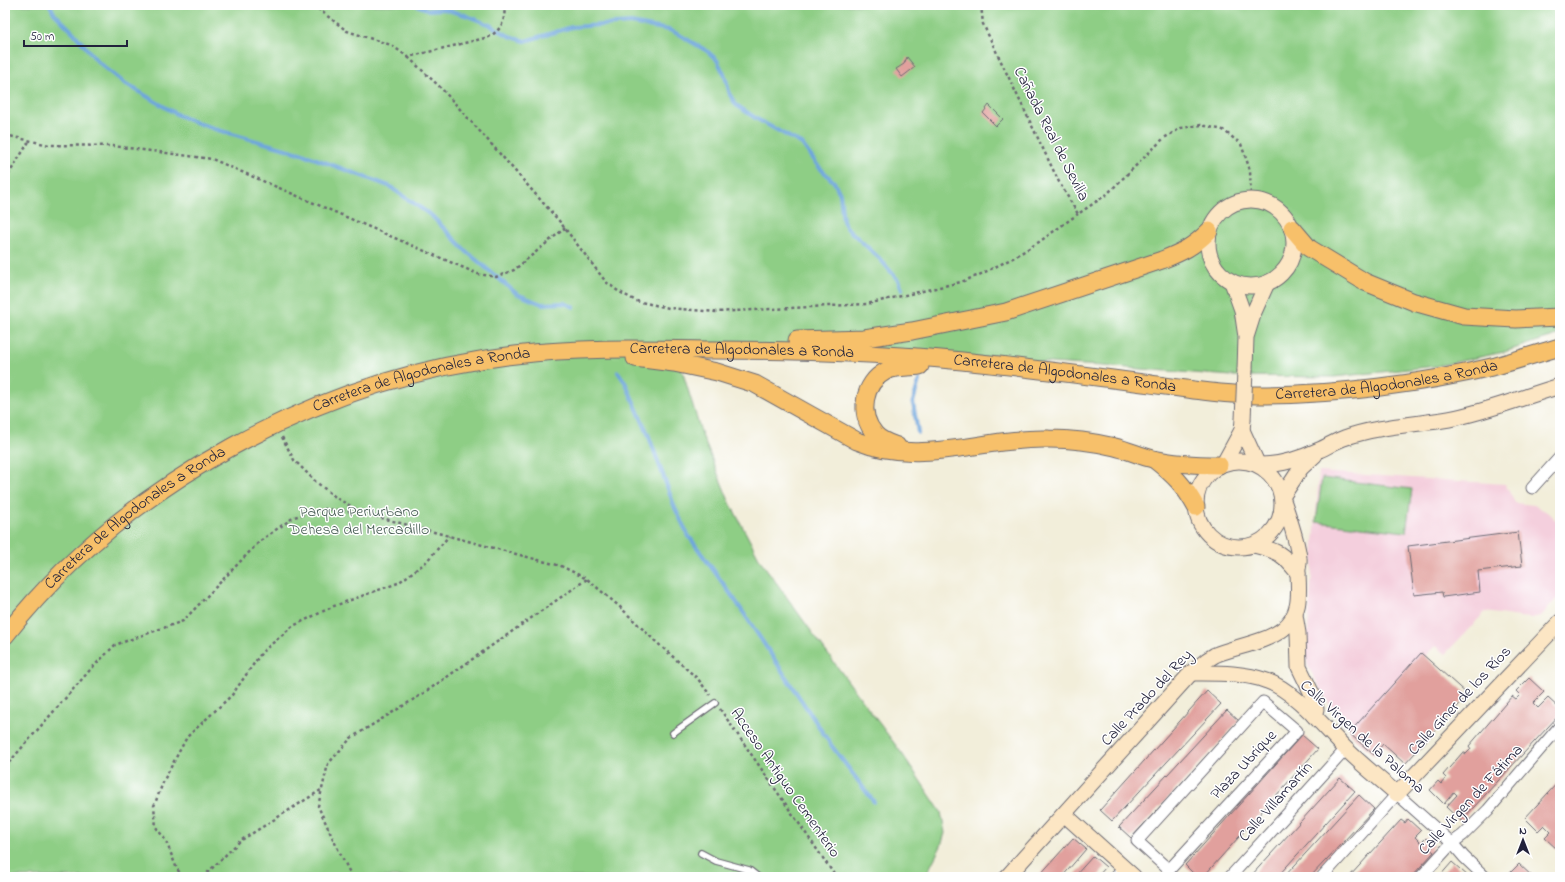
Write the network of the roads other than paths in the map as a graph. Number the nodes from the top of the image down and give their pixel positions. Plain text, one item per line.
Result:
1 (1292, 228) junction
2 (1209, 231) junction
3 (1232, 282) junction
4 (1267, 283) junction
5 (1560, 317) edge
6 (1246, 337) junction
7 (1560, 347) edge
8 (606, 349) junction
9 (737, 350) junction
10 (959, 361) junction
11 (1560, 386) edge
12 (1243, 425) junction
13 (906, 450) junction
14 (1320, 450) junction
15 (1560, 457) edge
16 (1154, 459) junction
17 (1222, 464) junction
18 (1259, 464) junction
19 (1532, 488) dead end
20 (1283, 498) junction
21 (1196, 507) junction
22 (1254, 544) junction
23 (1298, 573) junction
24 (1295, 615) junction
25 (1560, 622) edge
26 (5, 636) edge
27 (1191, 673) junction
28 (715, 703) road end
29 (1314, 716) junction
30 (1560, 726) edge
31 (673, 733) dead end
32 (1346, 749) junction
33 (1397, 794) junction
34 (1064, 814) junction
35 (1136, 841) joint
36 (1452, 843) junction
37 (700, 853) dead end
38 (1481, 871) edge
39 (1124, 874) edge
40 (758, 877) edge
41 (1007, 877) edge
42 (1230, 877) edge
43 (1322, 877) edge
44 (1421, 877) edge

1 - 2 street
1 - 4 street
1 - 5 main road
2 - 3 street
2 - 9 main road
3 - 4 street
3 - 6 street
4 - 6 street
6 - 12 street, bridge
7 - 10 main road, Carretera de Algodonales a Ronda
8 - 9 main road, Carretera de Algodonales a Ronda
8 - 13 main road
8 - 26 main road, Carretera de Algodonales a Ronda
9 - 10 main road, Carretera de Algodonales a Ronda
10 - 13 main road
11 - 14 street
12 - 17 street
12 - 18 street
13 - 16 main road
14 - 18 street
14 - 20 street
15 - 19 street
16 - 17 main road
16 - 21 main road
17 - 18 street
17 - 21 street
18 - 20 street
20 - 22 street
20 - 23 street
21 - 22 street
22 - 23 street
23 - 24 street
24 - 27 street, Calle Prado del Rey
24 - 29 street
25 - 33 street, Calle Giner de los Ríos
27 - 29 street, Calle Virgen de la Paloma
27 - 34 street, Calle Prado del Rey
28 - 31 lane
29 - 32 street, Calle Virgen de la Paloma
30 - 36 street, Calle Virgen de Fátima
32 - 33 street, Calle Virgen de la Paloma
32 - 42 street, Calle Villamartín
33 - 36 street, Calle Virgen de la Paloma
33 - 43 street, Calle Giner de los Ríos
34 - 39 street
34 - 41 street, Calle Prado del Rey
35 - 35 street, Plaza Ubrique
36 - 38 street, Calle Virgen de la Paloma
36 - 44 street, Calle Virgen de Fátima
37 - 40 lane

